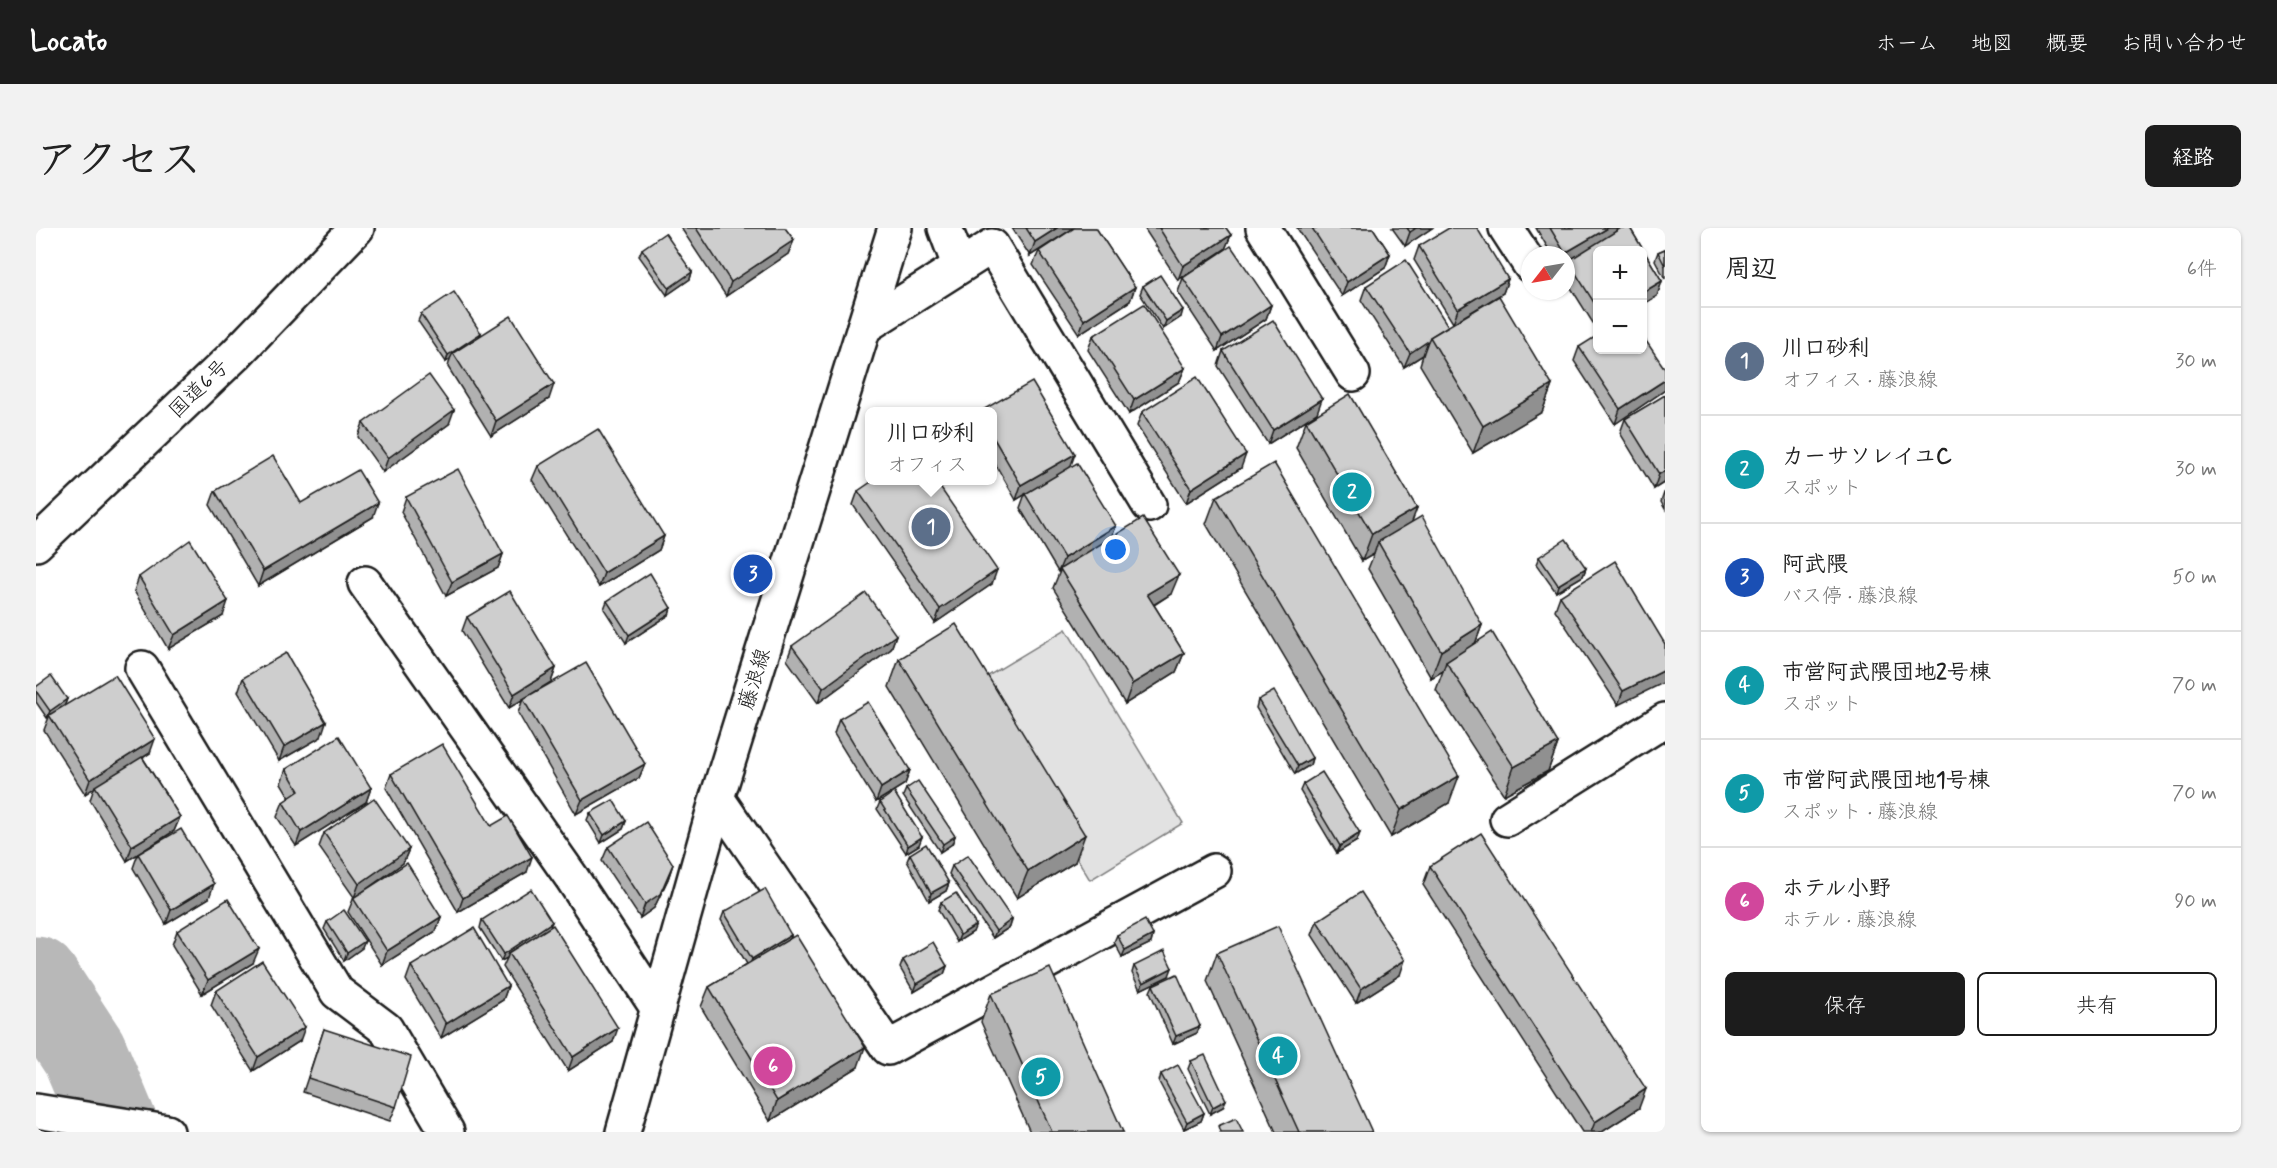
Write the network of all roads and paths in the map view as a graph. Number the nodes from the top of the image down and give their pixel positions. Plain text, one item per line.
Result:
1 (357, 228) edge
2 (895, 228) edge
3 (945, 228) edge
4 (1263, 228) edge
5 (1506, 228) edge
6 (1521, 251) edge
7 (959, 265) junction
8 (864, 327) junction
9 (1353, 374) dead end
10 (1149, 505) dead end
11 (36, 544) edge
12 (365, 583) dead end
13 (142, 668) dead end
14 (1665, 720) edge
15 (717, 798) junction
16 (1506, 819) dead end
17 (1214, 871) dead end
18 (658, 1009) junction
19 (36, 1111) edge
20 (167, 1132) edge
21 (447, 1132) edge
22 (623, 1132) edge

1 - 11 main road, 国道6号
2 - 8 main road, 藤浪線
3 - 7 main road
4 - 9 main road
5 - 6 main road
7 - 8 main road
7 - 10 main road
8 - 15 main road, 藤浪線
12 - 18 main road
13 - 21 main road
14 - 16 main road
15 - 17 main road
15 - 18 main road, 藤浪線
18 - 22 main road, 藤浪線
19 - 20 main road

